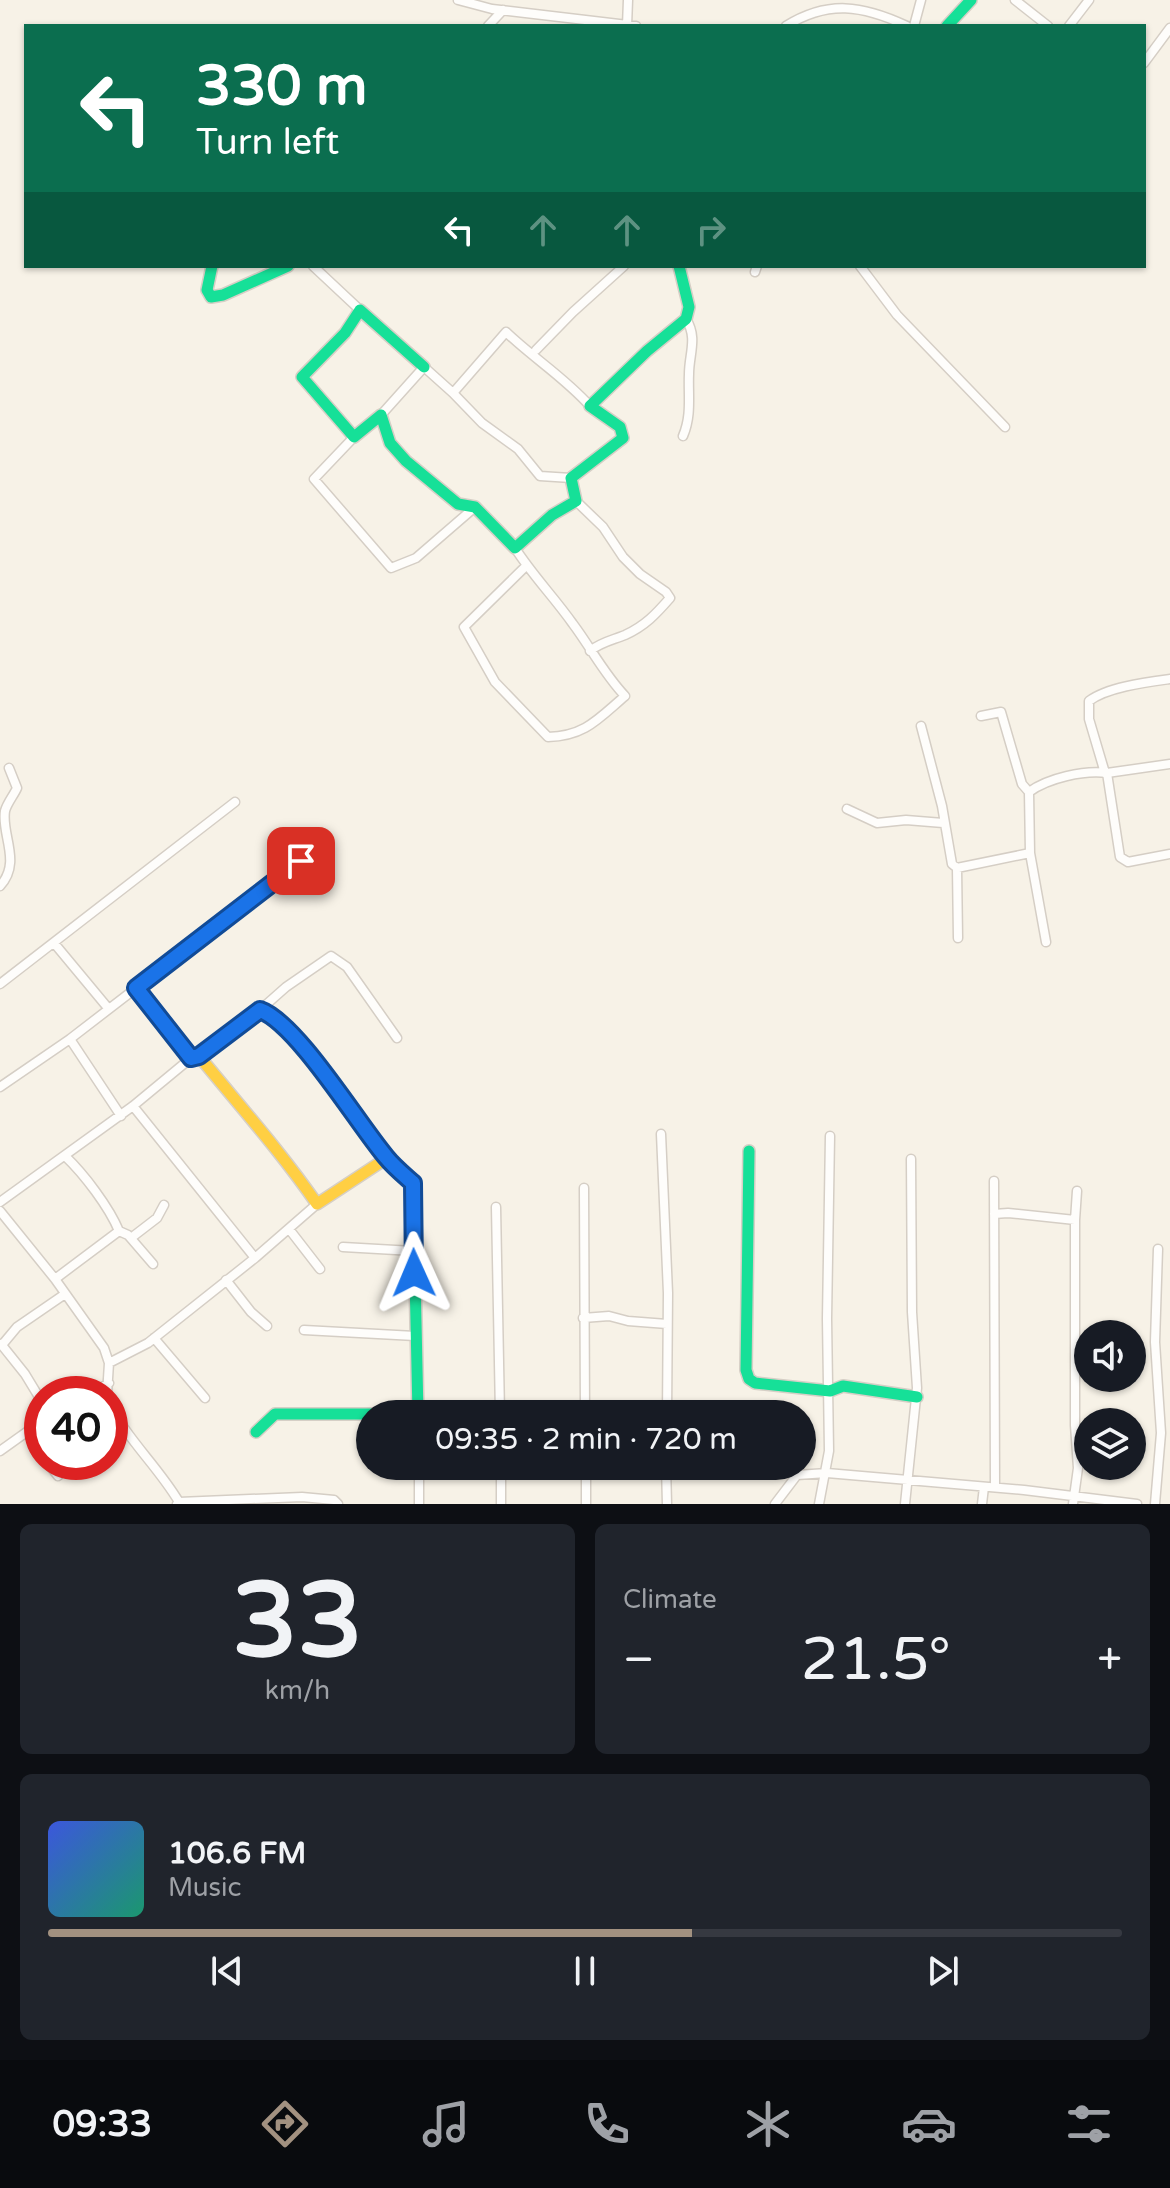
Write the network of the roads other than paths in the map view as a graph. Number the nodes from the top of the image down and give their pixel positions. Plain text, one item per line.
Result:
1 (458, 0) edge
2 (628, 0) edge
3 (921, 0) edge
4 (971, 0) edge
5 (1015, 0) edge
6 (1089, 0) edge
7 (840, 2) edge
8 (825, 3) edge
9 (503, 10) junction
10 (490, 24) edge
11 (622, 24) edge
12 (630, 24) edge
13 (788, 24) edge
14 (903, 24) edge
15 (915, 24) edge
16 (949, 24) edge
17 (1045, 24) edge
18 (1071, 24) edge
19 (1170, 28) edge
20 (1146, 60) edge
21 (212, 268) edge
22 (284, 268) edge
23 (315, 268) edge
24 (622, 268) edge
25 (679, 268) edge
26 (862, 268) edge
27 (360, 310) junction
28 (686, 319) junction
29 (536, 350) dead end
30 (424, 367) junction
31 (453, 393) junction
32 (590, 406) junction
33 (381, 415) junction
34 (1005, 427) dead end
35 (683, 436) dead end
36 (354, 437) junction
37 (571, 478) junction
38 (576, 501) junction
39 (475, 507) junction
40 (515, 548) junction
41 (526, 566) junction
42 (590, 651) junction
43 (1170, 679) edge
44 (981, 716) dead end
45 (921, 726) dead end
46 (1170, 764) edge
47 (9, 768) dead end
48 (1106, 773) junction
49 (1029, 792) junction
50 (235, 802) dead end
51 (847, 809) dead end
52 (943, 823) junction
53 (1030, 853) junction
54 (1170, 854) edge
55 (301, 861) dead end
56 (957, 868) junction
57 (0, 886) edge
58 (958, 938) dead end
59 (1046, 942) dead end
60 (54, 943) junction
61 (0, 984) edge
62 (136, 988) junction
63 (108, 1008) junction
64 (260, 1010) junction
65 (397, 1038) dead end
66 (70, 1039) junction
67 (195, 1057) junction
68 (0, 1087) edge
69 (133, 1106) junction
70 (121, 1116) junction
71 (661, 1134) dead end
72 (830, 1136) dead end
73 (749, 1151) dead end
74 (65, 1156) junction
75 (387, 1158) junction
76 (911, 1159) dead end
77 (994, 1181) dead end
78 (584, 1188) dead end
79 (1077, 1191) dead end
80 (0, 1202) edge
81 (317, 1204) junction
82 (164, 1205) dead end
83 (496, 1207) dead end
84 (0, 1211) edge
85 (994, 1214) junction
86 (1075, 1220) junction
87 (289, 1229) junction
88 (119, 1231) junction
89 (131, 1238) junction
90 (343, 1247) dead end
91 (1158, 1249) dead end
92 (413, 1251) junction
93 (255, 1258) junction
94 (153, 1264) dead end
95 (320, 1269) dead end
96 (55, 1279) junction
97 (226, 1280) junction
98 (65, 1294) junction
99 (583, 1318) junction
100 (667, 1324) junction
101 (267, 1326) dead end
102 (304, 1330) dead end
103 (415, 1336) junction
104 (154, 1338) junction
105 (1, 1344) edge
106 (109, 1363) junction
107 (26, 1376) edge
108 (109, 1376) edge
109 (830, 1391) junction
110 (917, 1397) junction
111 (205, 1398) dead end
112 (500, 1400) edge
113 (585, 1400) edge
114 (667, 1400) edge
115 (256, 1432) dead end
116 (128, 1434) edge
117 (24, 1436) edge
118 (0, 1451) edge
119 (827, 1473) junction
120 (419, 1480) edge
121 (501, 1480) edge
122 (586, 1480) edge
123 (666, 1480) edge
124 (908, 1480) junction
125 (984, 1487) junction
126 (995, 1487) junction
127 (1074, 1501) edge
128 (178, 1503) edge
129 (338, 1504) edge
130 (419, 1504) edge
131 (501, 1504) edge
132 (586, 1504) edge
133 (667, 1504) edge
134 (775, 1504) edge
135 (819, 1504) edge
136 (905, 1504) edge
137 (982, 1504) edge
138 (1137, 1504) edge
139 (1155, 1504) edge

1 - 9 street
2 - 12 street
3 - 15 street
4 - 16 street
5 - 17 street
6 - 18 street
7 - 8 street
7 - 14 street
8 - 13 street
9 - 10 street
9 - 11 street
19 - 20 street
21 - 22 street
23 - 27 street
24 - 29 street
25 - 28 street
26 - 34 street
27 - 30 street
27 - 36 street
28 - 32 street
28 - 35 street
30 - 31 street
30 - 33 street
31 - 32 street
31 - 37 street
32 - 37 street
33 - 36 street
33 - 39 street
36 - 39 street
37 - 38 street
38 - 40 street
38 - 42 street
39 - 40 street
40 - 41 street
41 - 42 street
41 - 42 street
43 - 48 street
44 - 49 street
45 - 52 street
46 - 48 street
47 - 57 street
48 - 49 street
48 - 54 street
49 - 53 street
50 - 60 street
51 - 52 street
52 - 56 street
53 - 56 street
53 - 59 street
55 - 62 street
56 - 58 street
60 - 61 street
60 - 63 street
62 - 63 street
62 - 67 street
63 - 66 street
64 - 65 street
64 - 67 street
64 - 75 street
66 - 68 street
66 - 70 street
67 - 69 street
67 - 81 street
69 - 70 street
69 - 93 street
70 - 74 street
71 - 100 street
72 - 109 street
73 - 109 street
74 - 80 street
74 - 88 street
75 - 81 street
75 - 92 street
76 - 110 street
77 - 85 street
78 - 99 street
79 - 86 street
81 - 87 street
82 - 89 street
83 - 112 street
84 - 96 street
85 - 86 street
85 - 126 street
86 - 127 street
87 - 93 street
87 - 95 street
88 - 89 street
88 - 96 street
89 - 94 street
90 - 92 street
91 - 139 street
92 - 103 street
93 - 97 street
96 - 98 street
97 - 101 street
97 - 104 street
98 - 105 street
98 - 106 street
99 - 100 street
99 - 113 street
100 - 114 street
102 - 103 street
103 - 115 street
104 - 106 street
104 - 111 street
105 - 107 street
106 - 108 street
109 - 110 street
109 - 119 street
110 - 124 street
116 - 128 street
117 - 118 street
119 - 124 street
119 - 134 street
119 - 135 street
120 - 130 street
121 - 131 street
122 - 132 street
123 - 133 street
124 - 125 street
124 - 136 street
125 - 126 street
125 - 137 street
126 - 127 street
127 - 138 street
128 - 129 street

